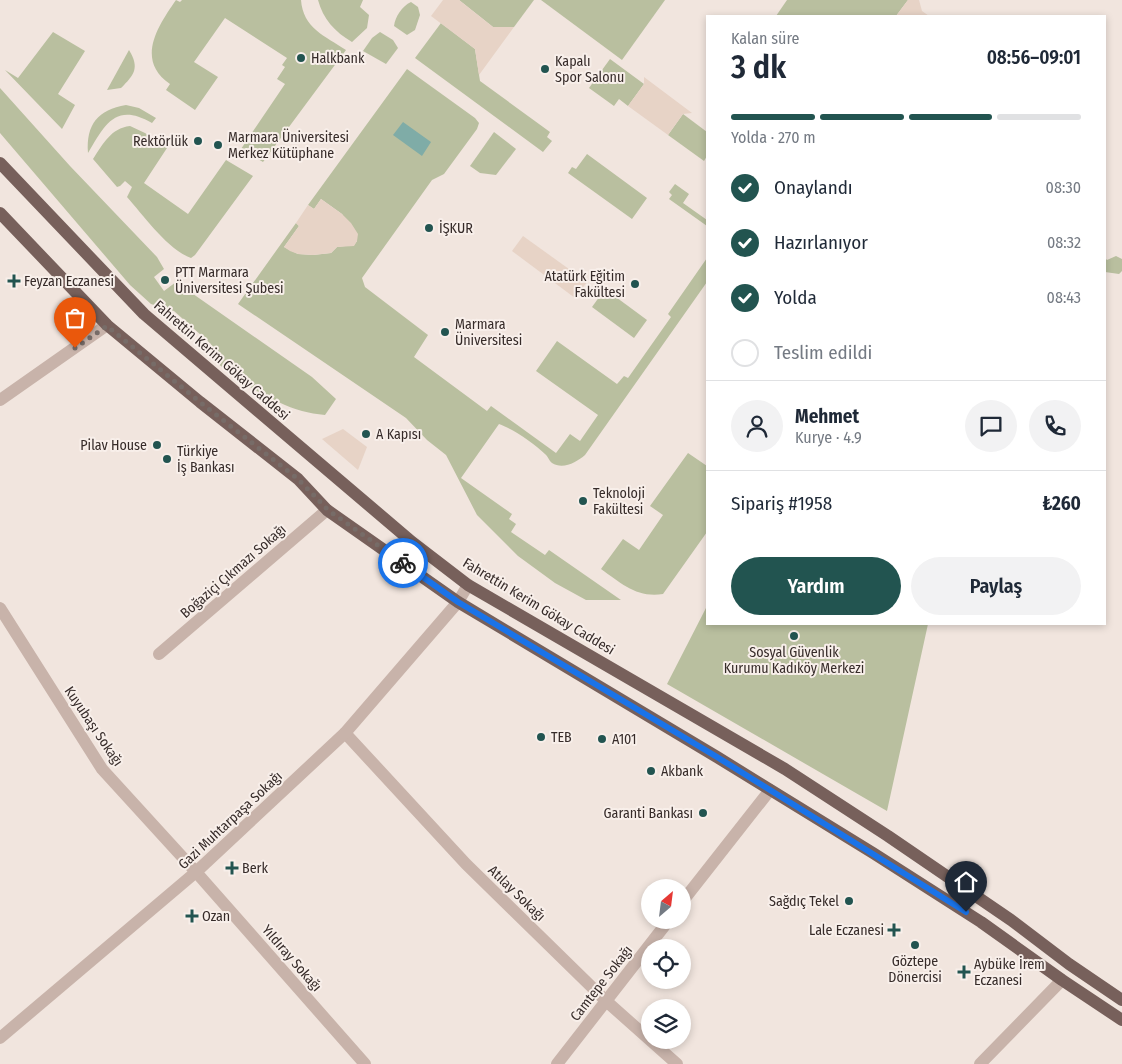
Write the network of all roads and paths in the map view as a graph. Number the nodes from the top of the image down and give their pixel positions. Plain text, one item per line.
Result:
1 (0, 163) edge
2 (0, 213) edge
3 (107, 326) junction
4 (0, 400) edge
5 (328, 510) junction
6 (468, 585) junction
7 (458, 602) junction
8 (0, 608) edge
9 (159, 654) dead end
10 (345, 734) junction
11 (770, 790) junction
12 (196, 872) junction
13 (691, 891) edge
14 (661, 929) edge
15 (1062, 980) junction
16 (606, 1000) junction
17 (1122, 1000) edge
18 (1122, 1020) edge
19 (0, 1038) edge
20 (364, 1064) edge
21 (557, 1064) edge
22 (677, 1064) edge
23 (980, 1064) edge

1 - 6 main road, Fahrettin Kerim Gökay Caddesi
2 - 3 main road
3 - 4 street
3 - 5 main road
5 - 7 main road
5 - 9 street, Boğaziçi Çıkmazı Sokağı
6 - 7 street, Gazi Muhtarpaşa Sokağı
6 - 17 main road, Fahrettin Kerim Gökay Caddesi
7 - 10 street, Gazi Muhtarpaşa Sokağı
7 - 11 main road
8 - 12 street, Kuyubaşı Sokağı
10 - 12 street, Gazi Muhtarpaşa Sokağı
10 - 16 street, Atılay Sokağı
11 - 13 street
11 - 15 main road
12 - 19 street, Gazi Muhtarpaşa Sokağı
12 - 20 street, Yıldıray Sokağı
14 - 16 street, Camtepe Sokağı
15 - 18 main road
15 - 23 street
16 - 21 street, Camtepe Sokağı
16 - 22 street, Atılay Sokağı

